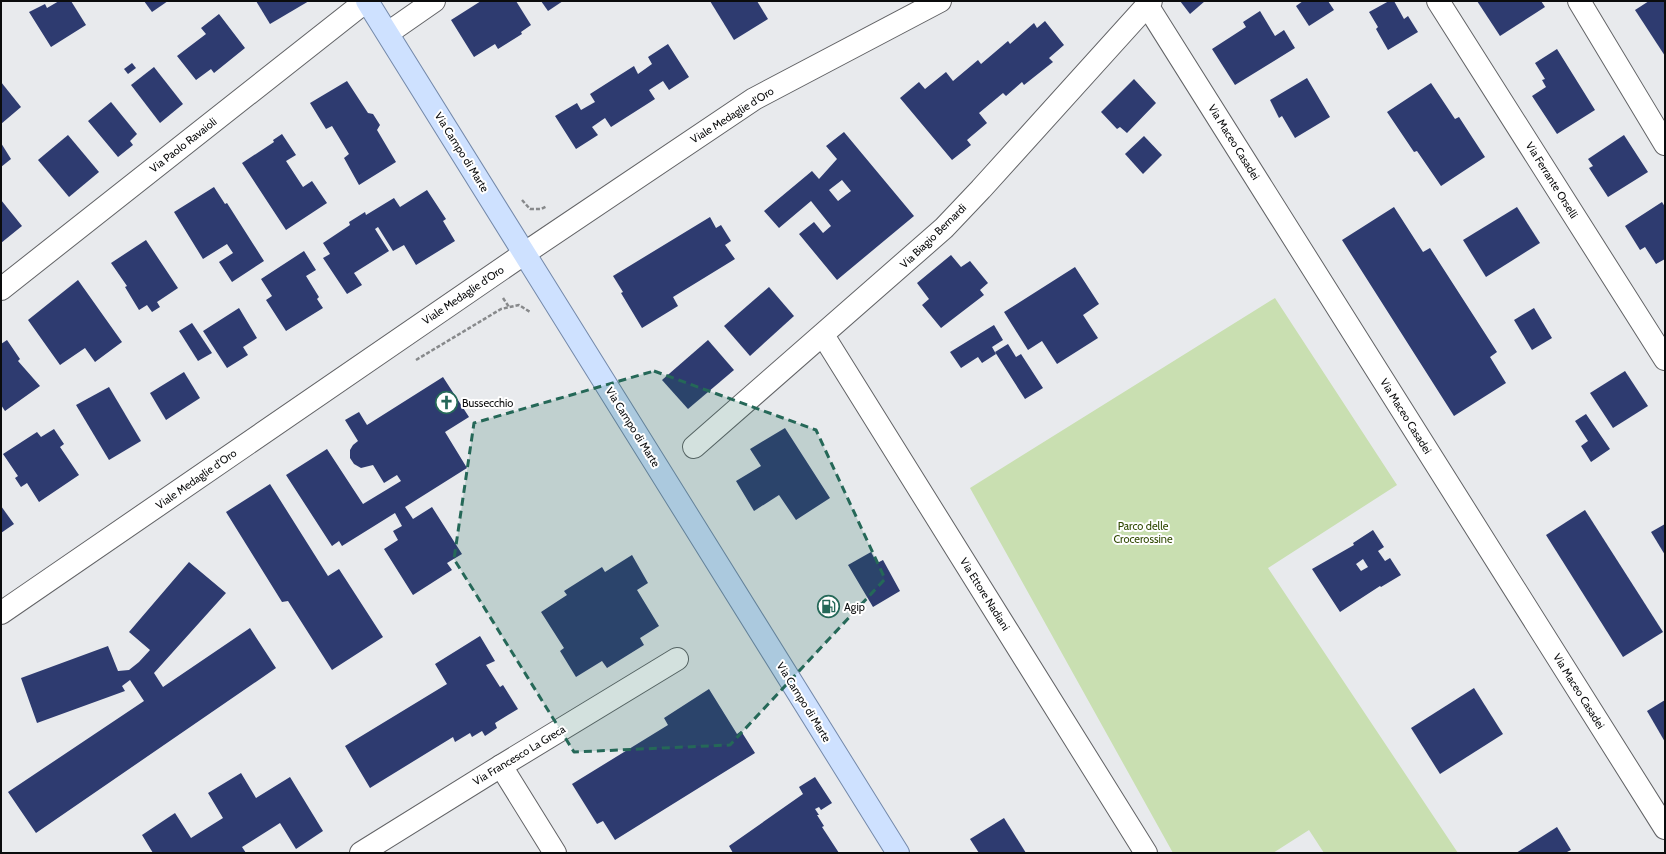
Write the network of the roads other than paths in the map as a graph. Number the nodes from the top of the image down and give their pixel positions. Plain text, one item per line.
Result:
1 (366, 1) edge
2 (434, 1) edge
3 (940, 1) edge
4 (1438, 1) edge
5 (1579, 1) edge
6 (1149, 3) edge
7 (388, 33) junction
8 (1665, 144) edge
9 (525, 253) junction
10 (1, 289) edge
11 (823, 335) junction
12 (1665, 359) edge
13 (694, 447) dead end
14 (1, 613) edge
15 (677, 659) dead end
16 (501, 766) junction
17 (1665, 828) edge
18 (361, 853) edge
19 (555, 853) edge
20 (898, 853) edge
21 (1146, 853) edge

1 - 7 main road, Via Campo di Marte
1 - 10 street, Via Paolo Ravaioli
2 - 7 street
3 - 9 street, Viale Medaglie d'Oro
4 - 12 street, Via Ferrante Orselli
5 - 8 street
6 - 11 street, Via Biagio Bernardi
6 - 17 street, Via Maceo Casadei
7 - 9 main road, Via Campo di Marte
9 - 14 street, Viale Medaglie d'Oro
9 - 20 main road, Via Campo di Marte
11 - 13 street, Via Biagio Bernardi
11 - 21 street, Via Ettore Nadiani
15 - 16 street, Via Francesco La Greca
16 - 18 street, Via Francesco La Greca
16 - 19 street

